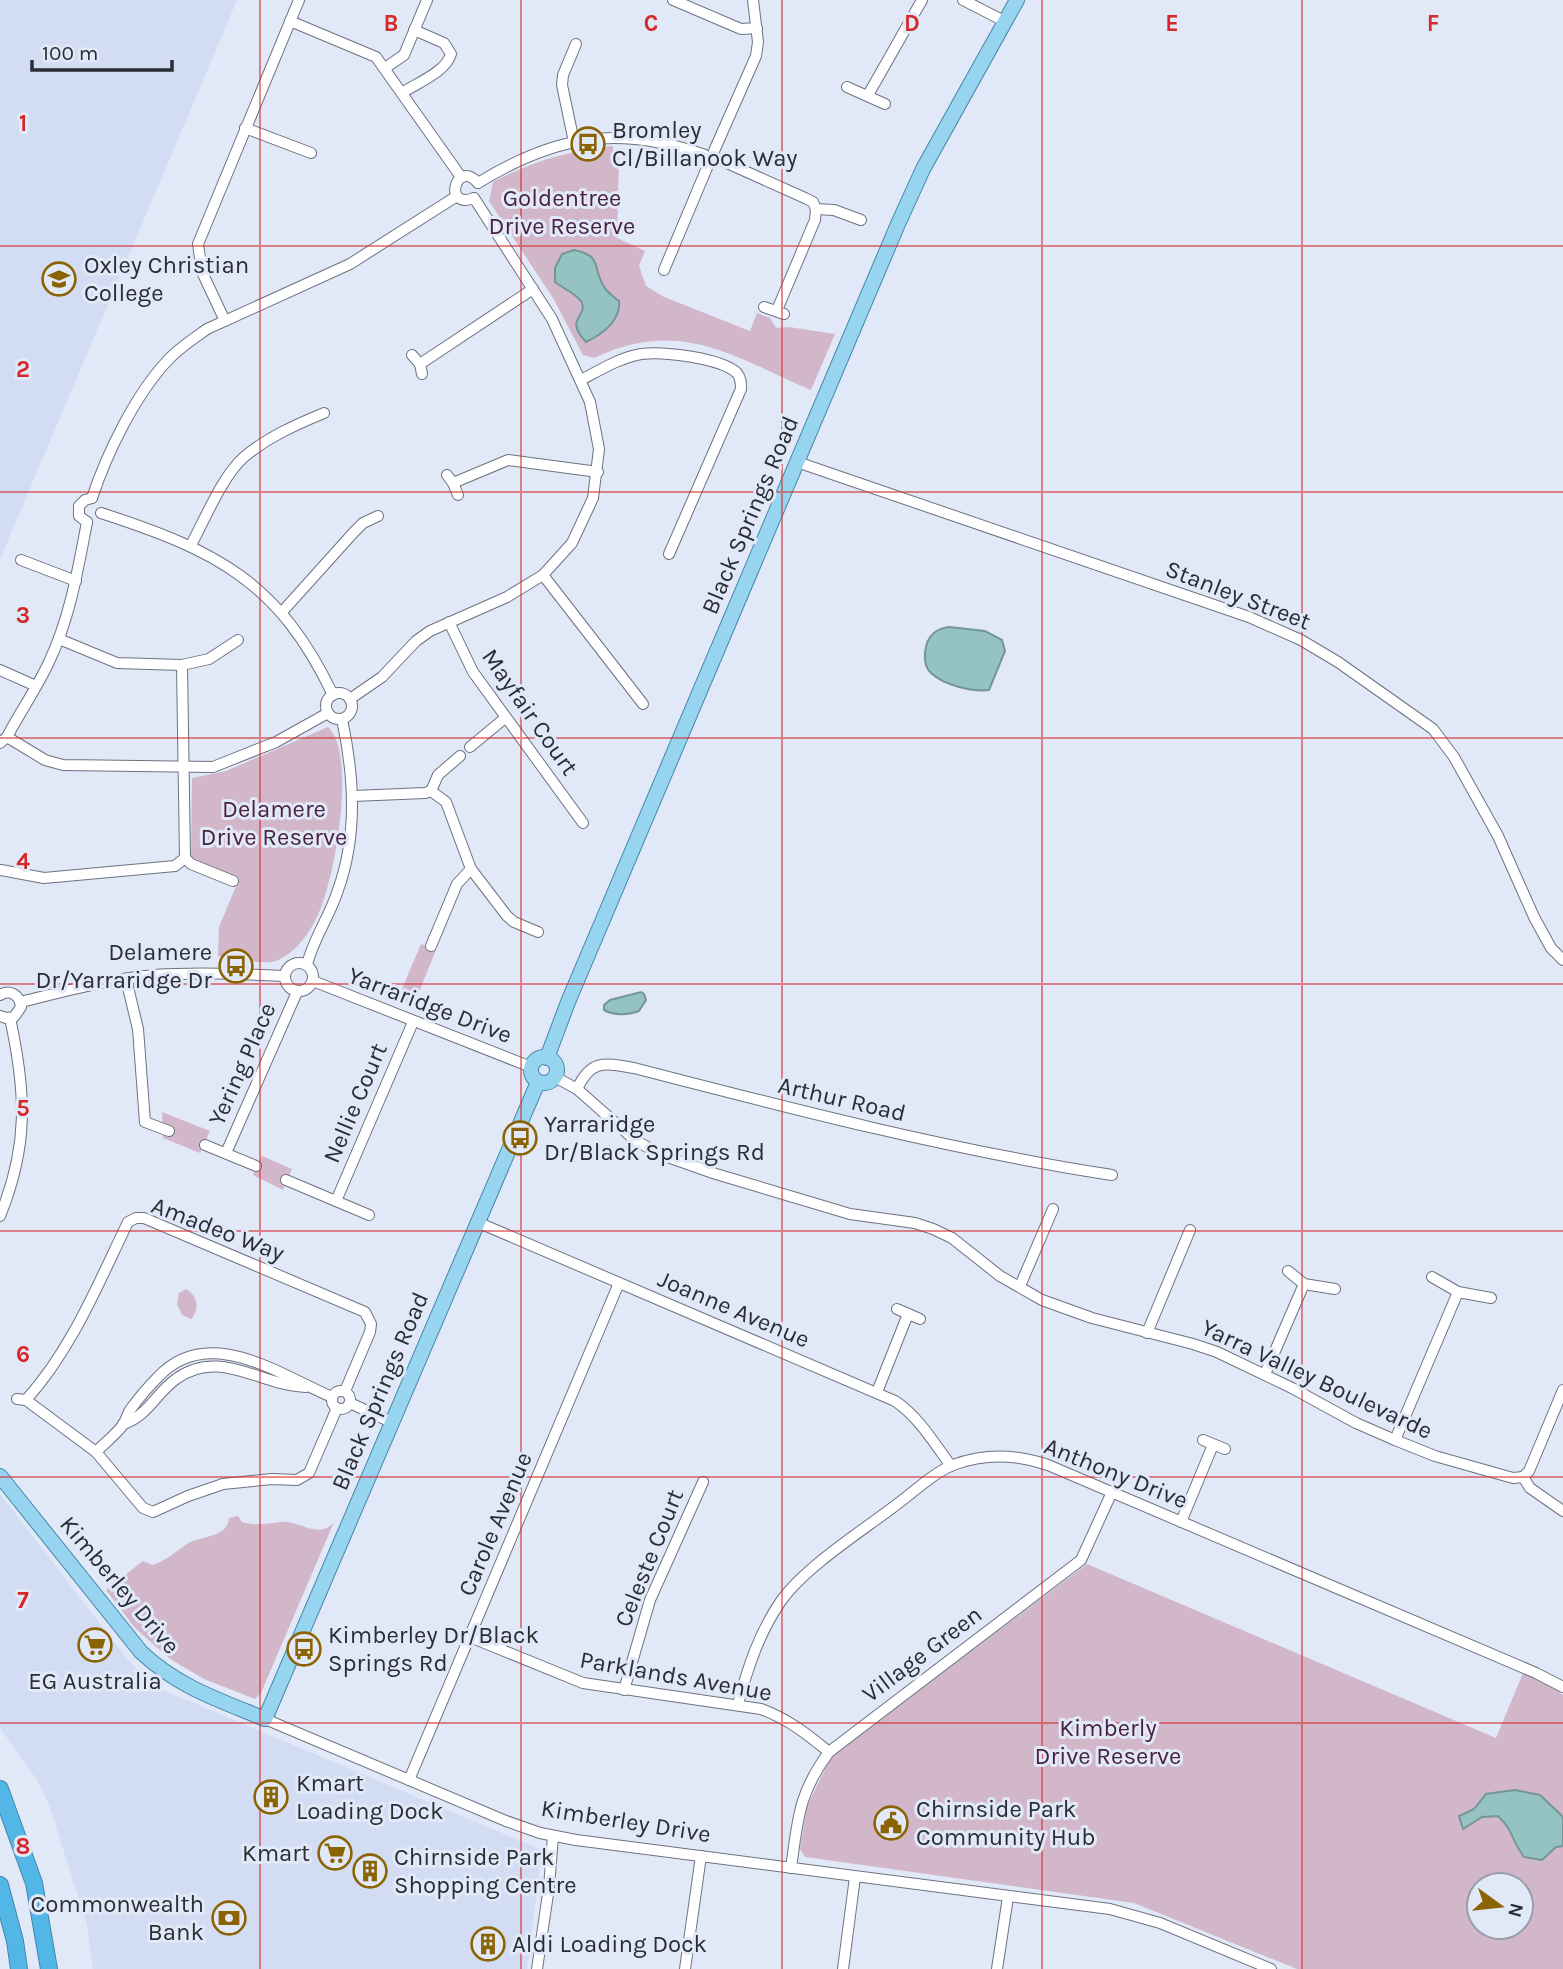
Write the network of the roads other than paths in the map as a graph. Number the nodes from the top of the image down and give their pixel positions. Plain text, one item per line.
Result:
1 (299, 0) edge
2 (427, 0) edge
3 (673, 0) edge
4 (753, 0) edge
5 (922, 0) edge
6 (963, 0) edge
7 (1017, 0) edge
8 (290, 21) junction
9 (1006, 22) junction
10 (757, 28) junction
11 (415, 30) junction
12 (576, 44) dead end
13 (386, 68) junction
14 (846, 87) dead end
15 (402, 93) junction
16 (868, 95) junction
17 (885, 104) dead end
18 (245, 128) junction
19 (574, 142) junction
20 (311, 153) dead end
21 (712, 157) junction
22 (461, 177) junction
23 (478, 183) junction
24 (457, 196) junction
25 (474, 198) junction
26 (816, 209) junction
27 (860, 220) dead end
28 (664, 270) dead end
29 (533, 289) junction
30 (764, 307) dead end
31 (225, 321) junction
32 (418, 364) dead end
33 (581, 380) junction
34 (324, 413) dead end
35 (797, 462) junction
36 (598, 472) junction
37 (458, 495) dead end
38 (92, 498) junction
39 (101, 513) junction
40 (378, 516) dead end
41 (88, 522) junction
42 (191, 545) junction
43 (669, 554) dead end
44 (21, 560) dead end
45 (543, 575) junction
46 (76, 581) junction
47 (282, 612) junction
48 (449, 622) junction
49 (59, 639) junction
50 (237, 640) dead end
51 (182, 665) junction
52 (0, 670) edge
53 (36, 686) junction
54 (333, 695) junction
55 (351, 699) junction
56 (643, 704) dead end
57 (328, 713) junction
58 (505, 718) junction
59 (342, 719) junction
60 (3, 740) edge
61 (470, 747) dead end
62 (460, 756) dead end
63 (183, 767) junction
64 (431, 791) junction
65 (353, 796) junction
66 (583, 823) dead end
67 (185, 858) junction
68 (471, 869) junction
69 (1, 870) edge
70 (233, 881) dead end
71 (538, 932) dead end
72 (431, 946) dead end
73 (1563, 960) edge
74 (307, 965) junction
75 (284, 976) junction
76 (126, 979) junction
77 (313, 981) junction
78 (297, 992) junction
79 (0, 994) edge
80 (21, 1002) junction
81 (5, 1017) edge
82 (413, 1022) junction
83 (547, 1058) junction
84 (531, 1067) junction
85 (555, 1077) junction
86 (538, 1082) junction
87 (577, 1089) junction
88 (169, 1131) dead end
89 (205, 1145) dead end
90 (226, 1153) junction
91 (256, 1166) dead end
92 (1112, 1175) dead end
93 (286, 1180) dead end
94 (336, 1201) junction
95 (1053, 1209) dead end
96 (369, 1215) dead end
97 (0, 1216) edge
98 (477, 1222) junction
99 (1190, 1230) dead end
100 (1288, 1271) dead end
101 (1432, 1277) dead end
102 (619, 1283) junction
103 (1304, 1284) junction
104 (1020, 1286) junction
105 (1335, 1289) dead end
106 (1458, 1292) junction
107 (1491, 1298) dead end
108 (897, 1309) dead end
109 (908, 1314) junction
110 (920, 1319) dead end
111 (1147, 1333) junction
112 (1265, 1374) junction
113 (1563, 1390) edge
114 (345, 1391) junction
115 (877, 1392) junction
116 (332, 1397) junction
117 (350, 1403) junction
118 (337, 1408) junction
119 (391, 1422) junction
120 (1395, 1440) junction
121 (1225, 1449) dead end
122 (96, 1451) junction
123 (951, 1466) junction
124 (0, 1476) edge
125 (1523, 1477) junction
126 (703, 1482) dead end
127 (1112, 1492) junction
128 (1563, 1511) edge
129 (1181, 1522) junction
130 (470, 1637) junction
131 (1563, 1688) edge
132 (624, 1690) junction
133 (738, 1704) junction
134 (265, 1719) junction
135 (829, 1752) junction
136 (409, 1780) junction
137 (0, 1789) edge
138 (552, 1836) junction
139 (701, 1856) junction
140 (791, 1868) junction
141 (855, 1877) junction
142 (0, 1885) edge
143 (1008, 1897) junction
144 (19, 1969) edge
145 (49, 1969) edge
146 (537, 1969) edge
147 (685, 1969) edge
148 (843, 1969) edge
149 (997, 1969) edge
150 (1272, 1969) edge

1 - 8 street
2 - 11 street
3 - 10 street
4 - 10 street
5 - 16 street
6 - 9 street
7 - 9 main road, Black Springs Road
8 - 13 street
8 - 18 street
9 - 35 main road, Black Springs Road
10 - 21 street
11 - 13 street
11 - 15 street
12 - 19 street
13 - 15 street
14 - 16 street
15 - 22 street
16 - 17 street
18 - 20 street
18 - 31 street
19 - 21 street
19 - 23 street
21 - 26 street
21 - 28 street
22 - 23 street
22 - 24 street
23 - 25 street
24 - 25 street
24 - 31 street
25 - 29 street
26 - 27 street
26 - 30 street
29 - 32 street
29 - 33 street
31 - 38 street
33 - 36 street
33 - 43 street
34 - 42 street
35 - 73 street, Stanley Street
35 - 83 main road, Black Springs Road
36 - 37 street
36 - 45 street
38 - 39 street
38 - 41 street
39 - 41 street
39 - 42 street
40 - 47 street
41 - 46 street
42 - 47 street
44 - 46 street
45 - 48 street
45 - 56 street
46 - 49 street
47 - 54 street
48 - 55 street
48 - 58 street, Mayfair Court
49 - 51 street
49 - 53 street
50 - 51 street
51 - 63 street
52 - 53 street
53 - 60 street
54 - 55 street
54 - 57 street
55 - 59 street
57 - 59 street
57 - 63 street
58 - 61 street
58 - 66 street, Mayfair Court
59 - 65 street
60 - 63 street
62 - 64 street
63 - 67 street
64 - 65 street
64 - 68 street
65 - 74 street
67 - 69 street
67 - 70 street
68 - 71 street
68 - 72 street
74 - 75 street
74 - 77 street
75 - 76 street
75 - 78 street
76 - 80 street
76 - 88 street
77 - 78 street
77 - 82 street, Yarraridge Drive
78 - 90 street, Yering Place
79 - 80 street
80 - 81 street
81 - 97 street
82 - 84 street, Yarraridge Drive
82 - 94 street, Nellie Court
83 - 84 main road
83 - 85 main road
84 - 86 main road
85 - 86 main road
85 - 87 street, Yarra Valley Boulevarde
86 - 98 main road, Black Springs Road
87 - 92 street, Arthur Road
87 - 104 street, Yarra Valley Boulevarde
89 - 90 street, Yering Place
90 - 91 street, Yering Place
93 - 94 street, Nellie Court
94 - 96 street, Nellie Court
95 - 104 street
98 - 102 street, Joanne Avenue
98 - 119 main road, Black Springs Road
99 - 111 street
100 - 103 street
101 - 106 street
102 - 115 street, Joanne Avenue
102 - 130 street, Carole Avenue
103 - 105 street
103 - 112 street
104 - 111 street, Yarra Valley Boulevarde
106 - 107 street
106 - 120 street
108 - 109 street
109 - 110 street
109 - 115 street
111 - 112 street, Yarra Valley Boulevarde
112 - 120 street, Yarra Valley Boulevarde
113 - 125 street
114 - 116 street
114 - 117 street
114 - 122 street, Amadeo Way
115 - 123 street, Joanne Avenue
116 - 118 street
116 - 122 street
117 - 118 street
117 - 119 street
118 - 122 street
119 - 134 main road, Black Springs Road
120 - 125 street, Yarra Valley Boulevarde
121 - 129 street
123 - 127 street, Anthony Drive
123 - 133 street, Anthony Drive
124 - 134 main road, Kimberley Drive
125 - 128 street
126 - 132 street, Celeste Court
127 - 129 street, Anthony Drive
127 - 135 street, Village Green
129 - 131 street, Anthony Drive
130 - 132 street, Parklands Avenue
130 - 136 street, Carole Avenue
132 - 133 street, Parklands Avenue
133 - 135 street, Parklands Avenue
134 - 136 street, Kimberley Drive
135 - 140 street, Village Green
136 - 138 street, Kimberley Drive
137 - 145 highway
138 - 139 street, Kimberley Drive
138 - 146 street
139 - 140 street, Kimberley Drive
139 - 147 street
140 - 141 street, Kimberley Drive
141 - 143 street, Kimberley Drive
141 - 148 street
142 - 144 highway
143 - 149 street
143 - 150 street, Kimberley Drive

